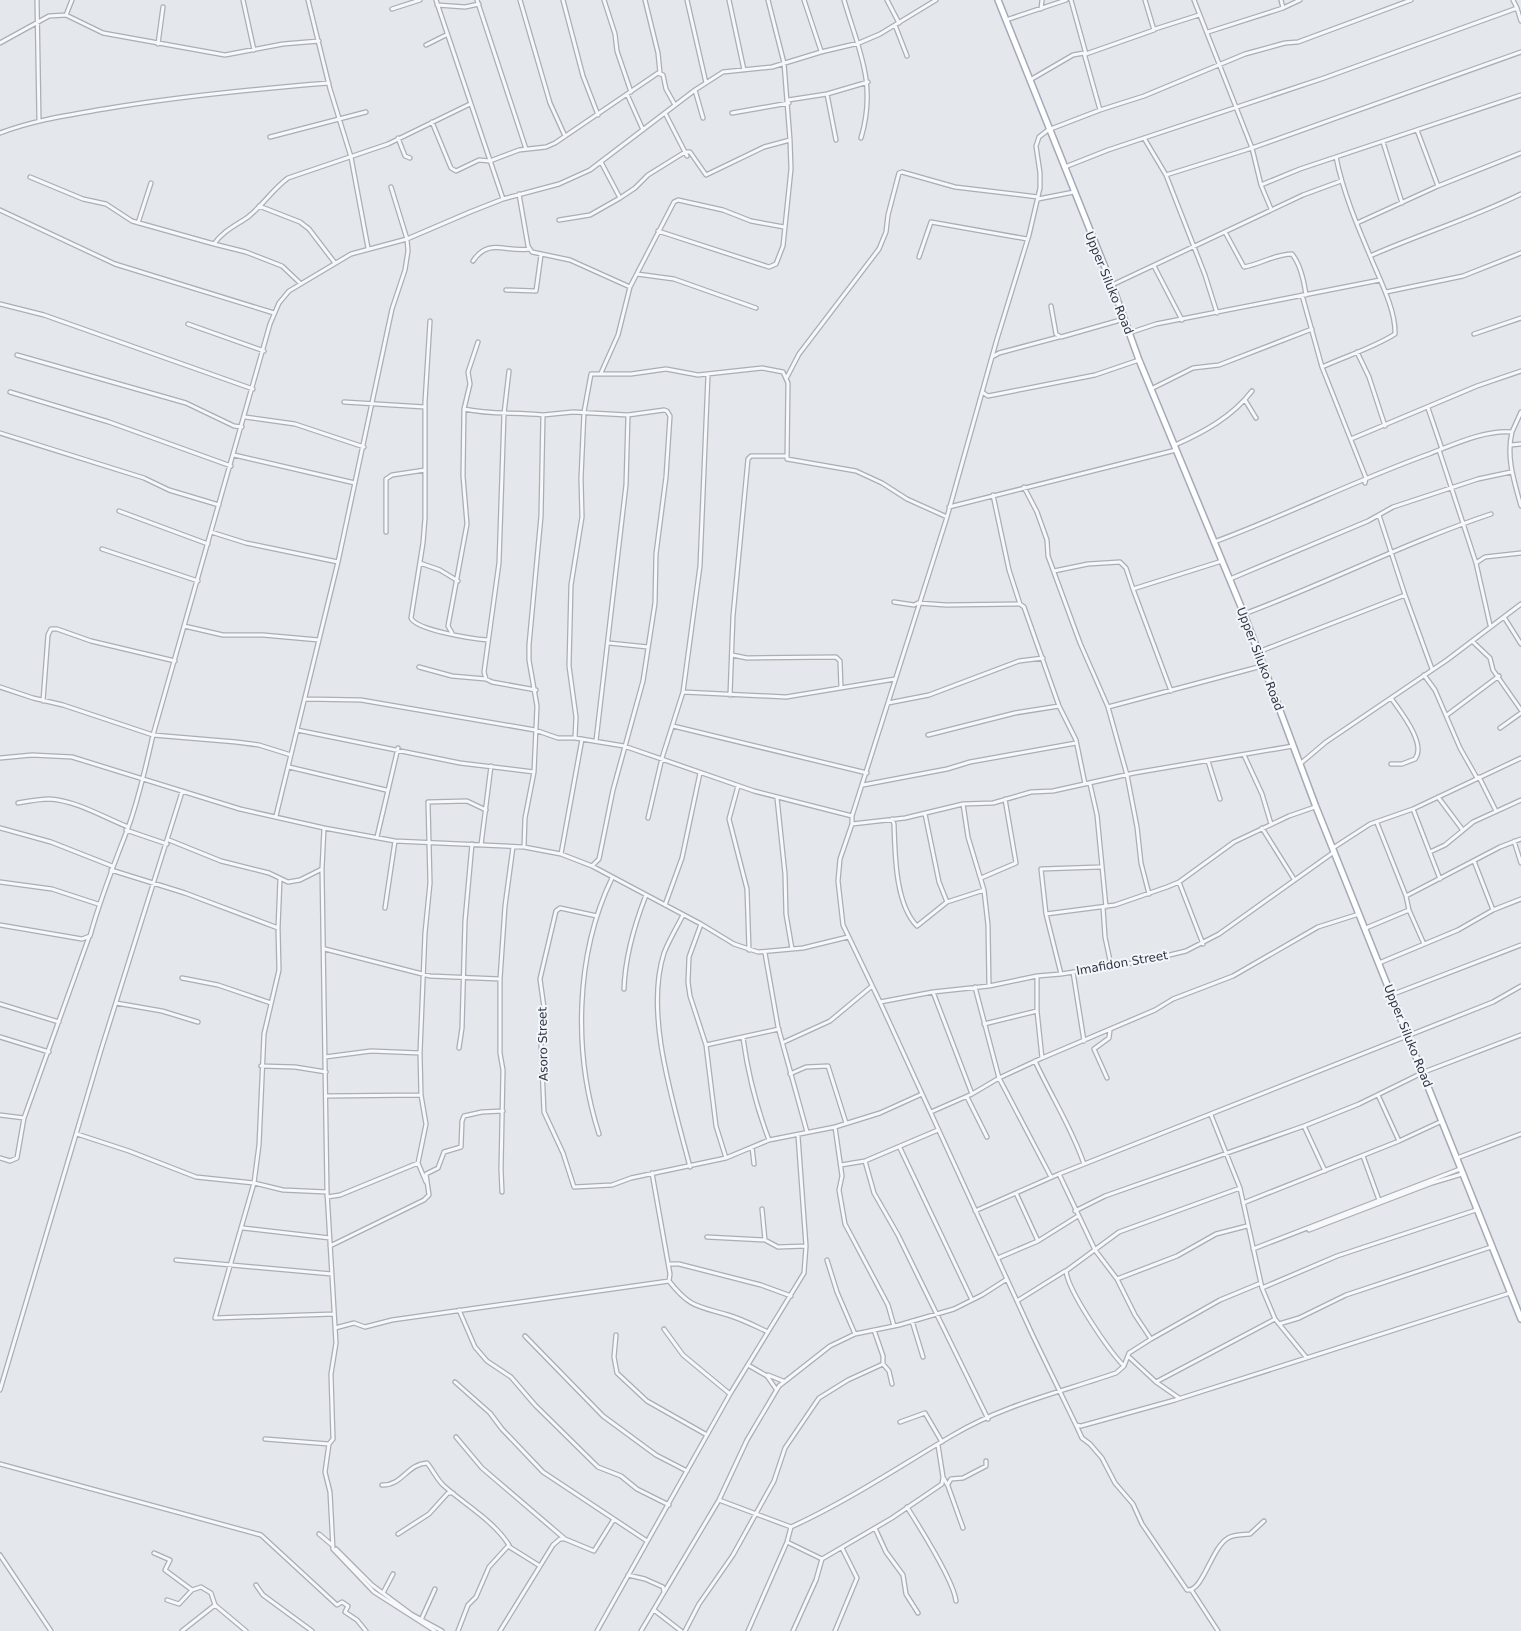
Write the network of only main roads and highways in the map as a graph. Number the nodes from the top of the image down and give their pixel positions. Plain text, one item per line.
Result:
1 (998, 0) edge
2 (1521, 1319) edge

1 - 2 main road, Upper Siluko Road

